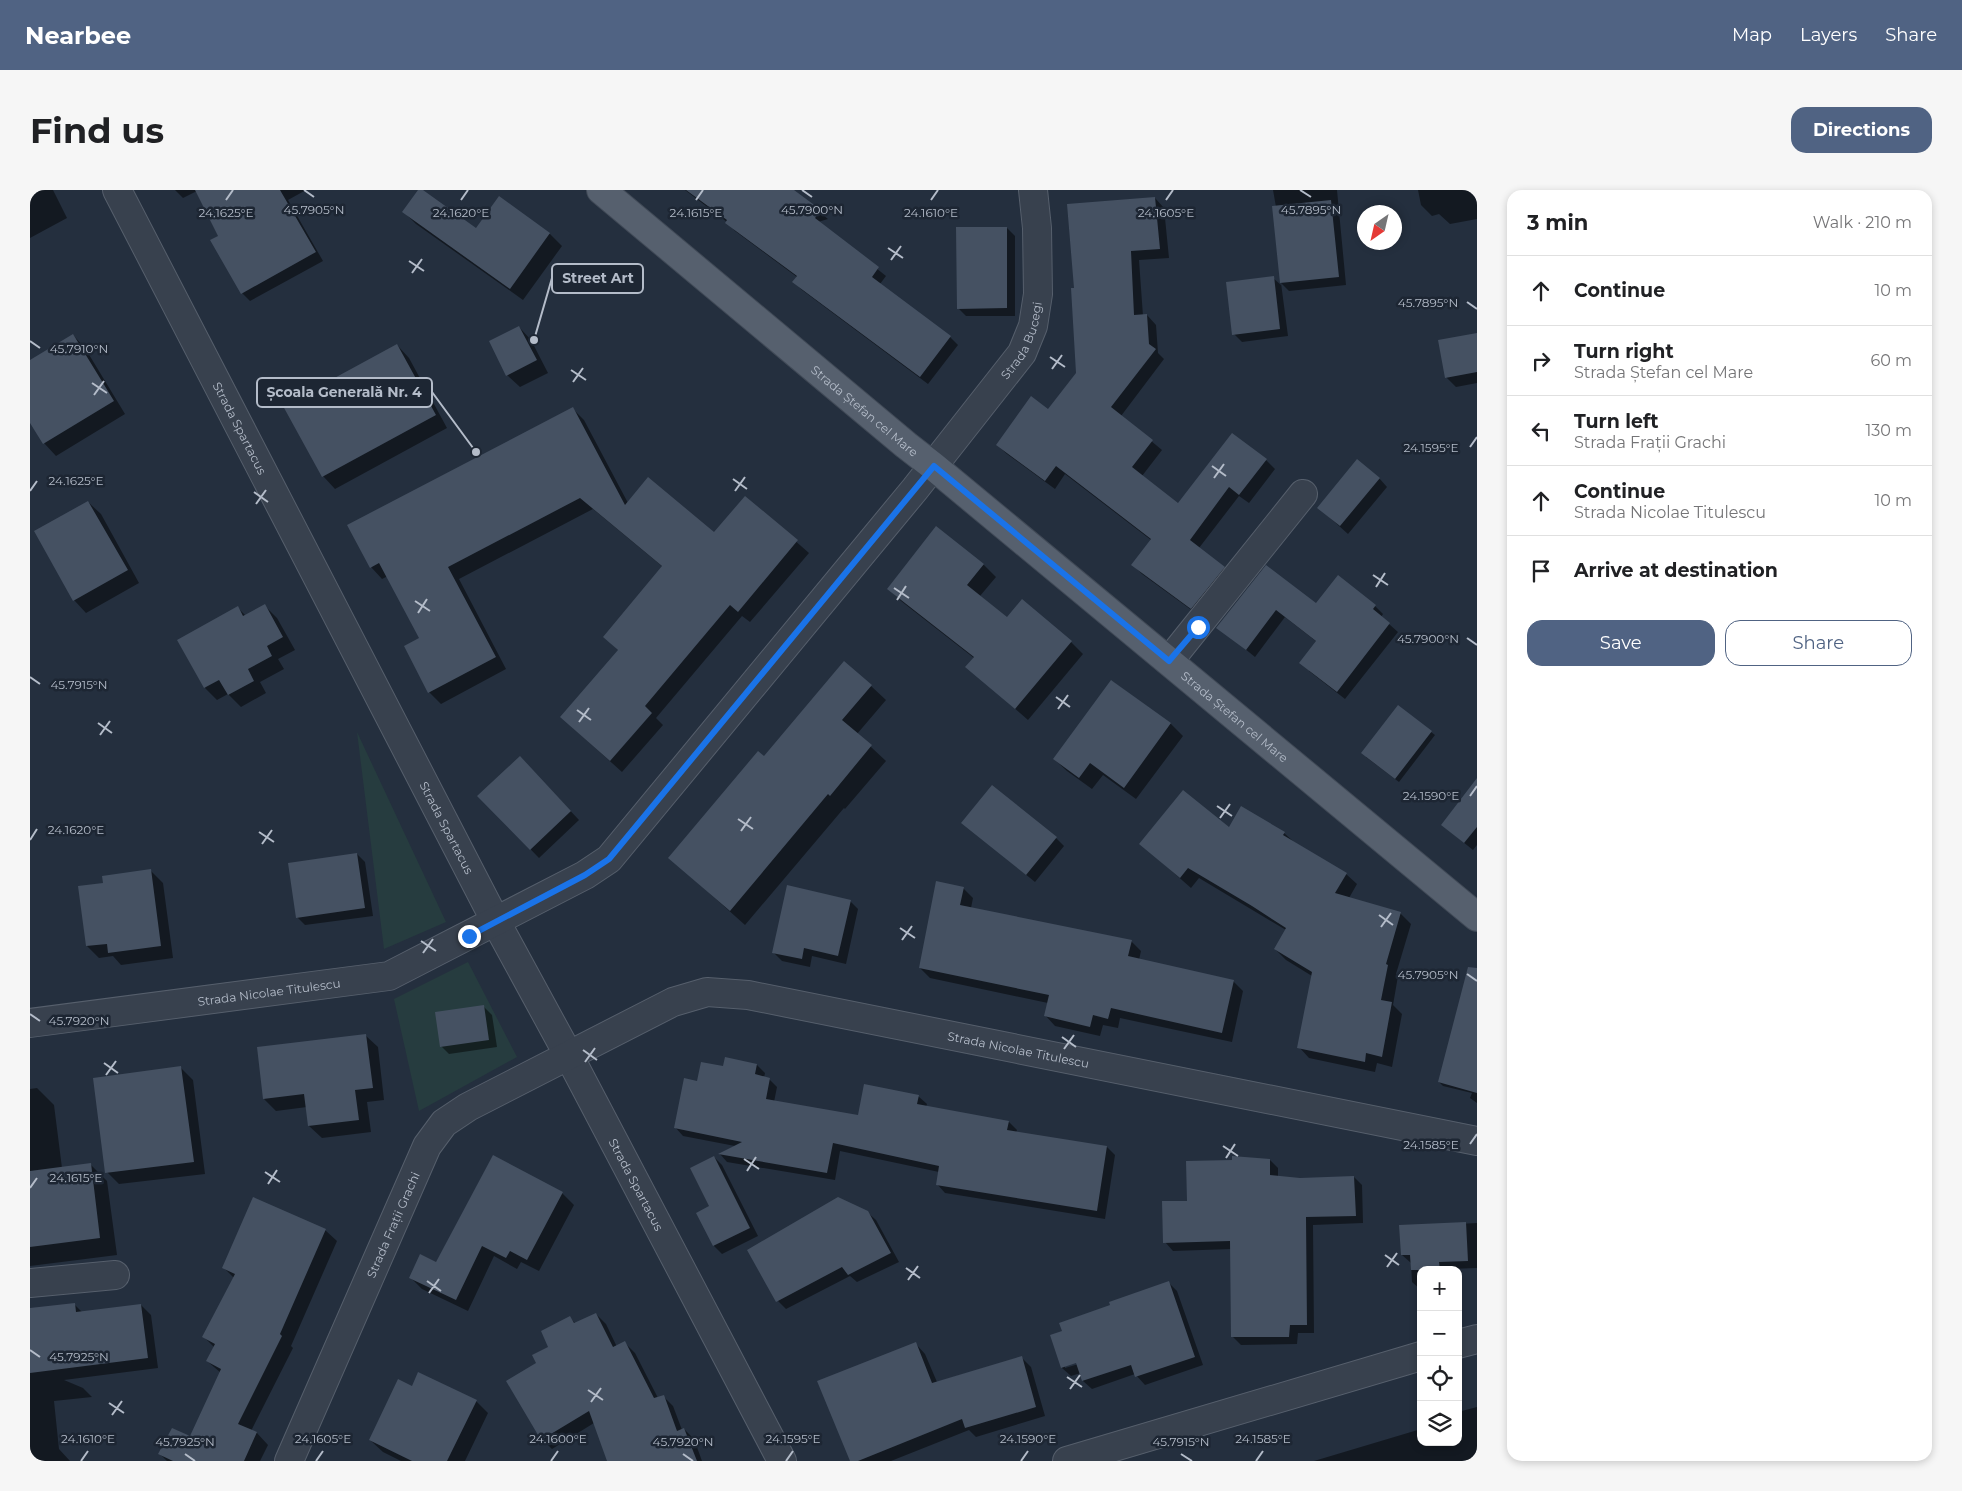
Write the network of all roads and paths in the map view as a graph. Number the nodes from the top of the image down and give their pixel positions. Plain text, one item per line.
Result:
1 (117, 190) edge
2 (601, 190) edge
3 (1033, 190) edge
4 (934, 466) junction
5 (1303, 494) dead end
6 (1169, 661) junction
7 (1477, 917) edge
8 (496, 922) junction
9 (30, 1023) edge
10 (569, 1056) junction
11 (1477, 1140) edge
12 (115, 1275) dead end
13 (30, 1283) edge
14 (1477, 1339) edge
15 (1462, 1343) edge
16 (1417, 1357) edge
17 (289, 1461) edge
18 (782, 1461) edge
19 (1068, 1461) edge

1 - 8 street, Strada Spartacus
2 - 4 main road, Strada Ștefan cel Mare
3 - 4 street, Strada Bucegi
4 - 6 main road, Strada Ștefan cel Mare
4 - 8 street
5 - 6 street
6 - 7 main road, Strada Ștefan cel Mare
8 - 9 street, Strada Nicolae Titulescu
8 - 10 street, Strada Spartacus
10 - 11 street, Strada Nicolae Titulescu
10 - 17 street, Strada Frații Grachi
10 - 18 street, Strada Spartacus
12 - 13 street
14 - 15 street
16 - 19 street

